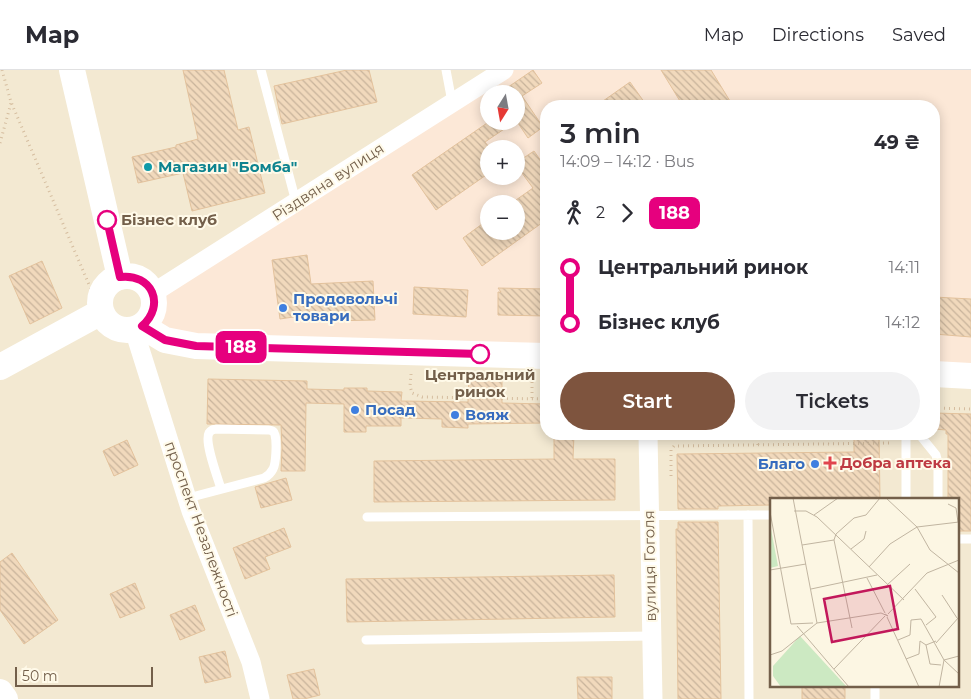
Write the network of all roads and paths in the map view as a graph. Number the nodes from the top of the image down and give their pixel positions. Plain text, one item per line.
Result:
1 (2, 70) edge
2 (72, 70) edge
3 (261, 70) edge
4 (446, 70) edge
5 (504, 70) edge
6 (11, 102) junction
7 (452, 102) junction
8 (0, 143) edge
9 (296, 203) junction
10 (120, 277) junction
11 (152, 293) junction
12 (101, 312) junction
13 (138, 328) junction
14 (540, 356) edge
15 (0, 367) edge
16 (940, 374) edge
17 (971, 376) edge
18 (940, 408) edge
19 (971, 409) edge
20 (648, 440) edge
21 (758, 440) edge
22 (829, 440) edge
23 (880, 440) edge
24 (906, 440) edge
25 (925, 440) edge
26 (829, 444) junction
27 (758, 445) junction
28 (671, 476) dead end
29 (222, 489) junction
30 (188, 498) junction
31 (906, 498) edge
32 (938, 498) edge
33 (770, 514) edge
34 (748, 515) junction
35 (649, 516) junction
36 (366, 517) dead end
37 (958, 539) edge
38 (971, 539) edge
39 (652, 636) junction
40 (366, 640) dead end
41 (875, 686) edge
42 (0, 692) edge
43 (5, 699) edge
44 (260, 699) edge
45 (653, 699) edge
46 (749, 699) edge
47 (875, 699) edge

1 - 6 path
2 - 10 street
3 - 9 lane
4 - 7 lane
5 - 7 street, Різдвяна вулиця
6 - 8 path
6 - 12 path
7 - 9 street, Різдвяна вулиця
9 - 11 street, Різдвяна вулиця
10 - 11 street
10 - 12 street
11 - 13 street
12 - 13 street
12 - 15 street
13 - 14 street
13 - 30 street, проспект Незалежності
16 - 17 street
18 - 19 path
20 - 35 street, вулиця Гоголя
21 - 27 path
22 - 26 path
23 - 26 path
24 - 31 lane
25 - 32 lane
26 - 27 path
27 - 28 path
29 - 29 lane
29 - 30 lane
30 - 44 street, проспект Незалежності
33 - 34 lane
34 - 35 lane
34 - 46 lane
35 - 36 lane
35 - 39 street, вулиця Гоголя
37 - 38 lane
39 - 40 lane
39 - 45 street, вулиця Гоголя
41 - 47 lane
42 - 43 street

